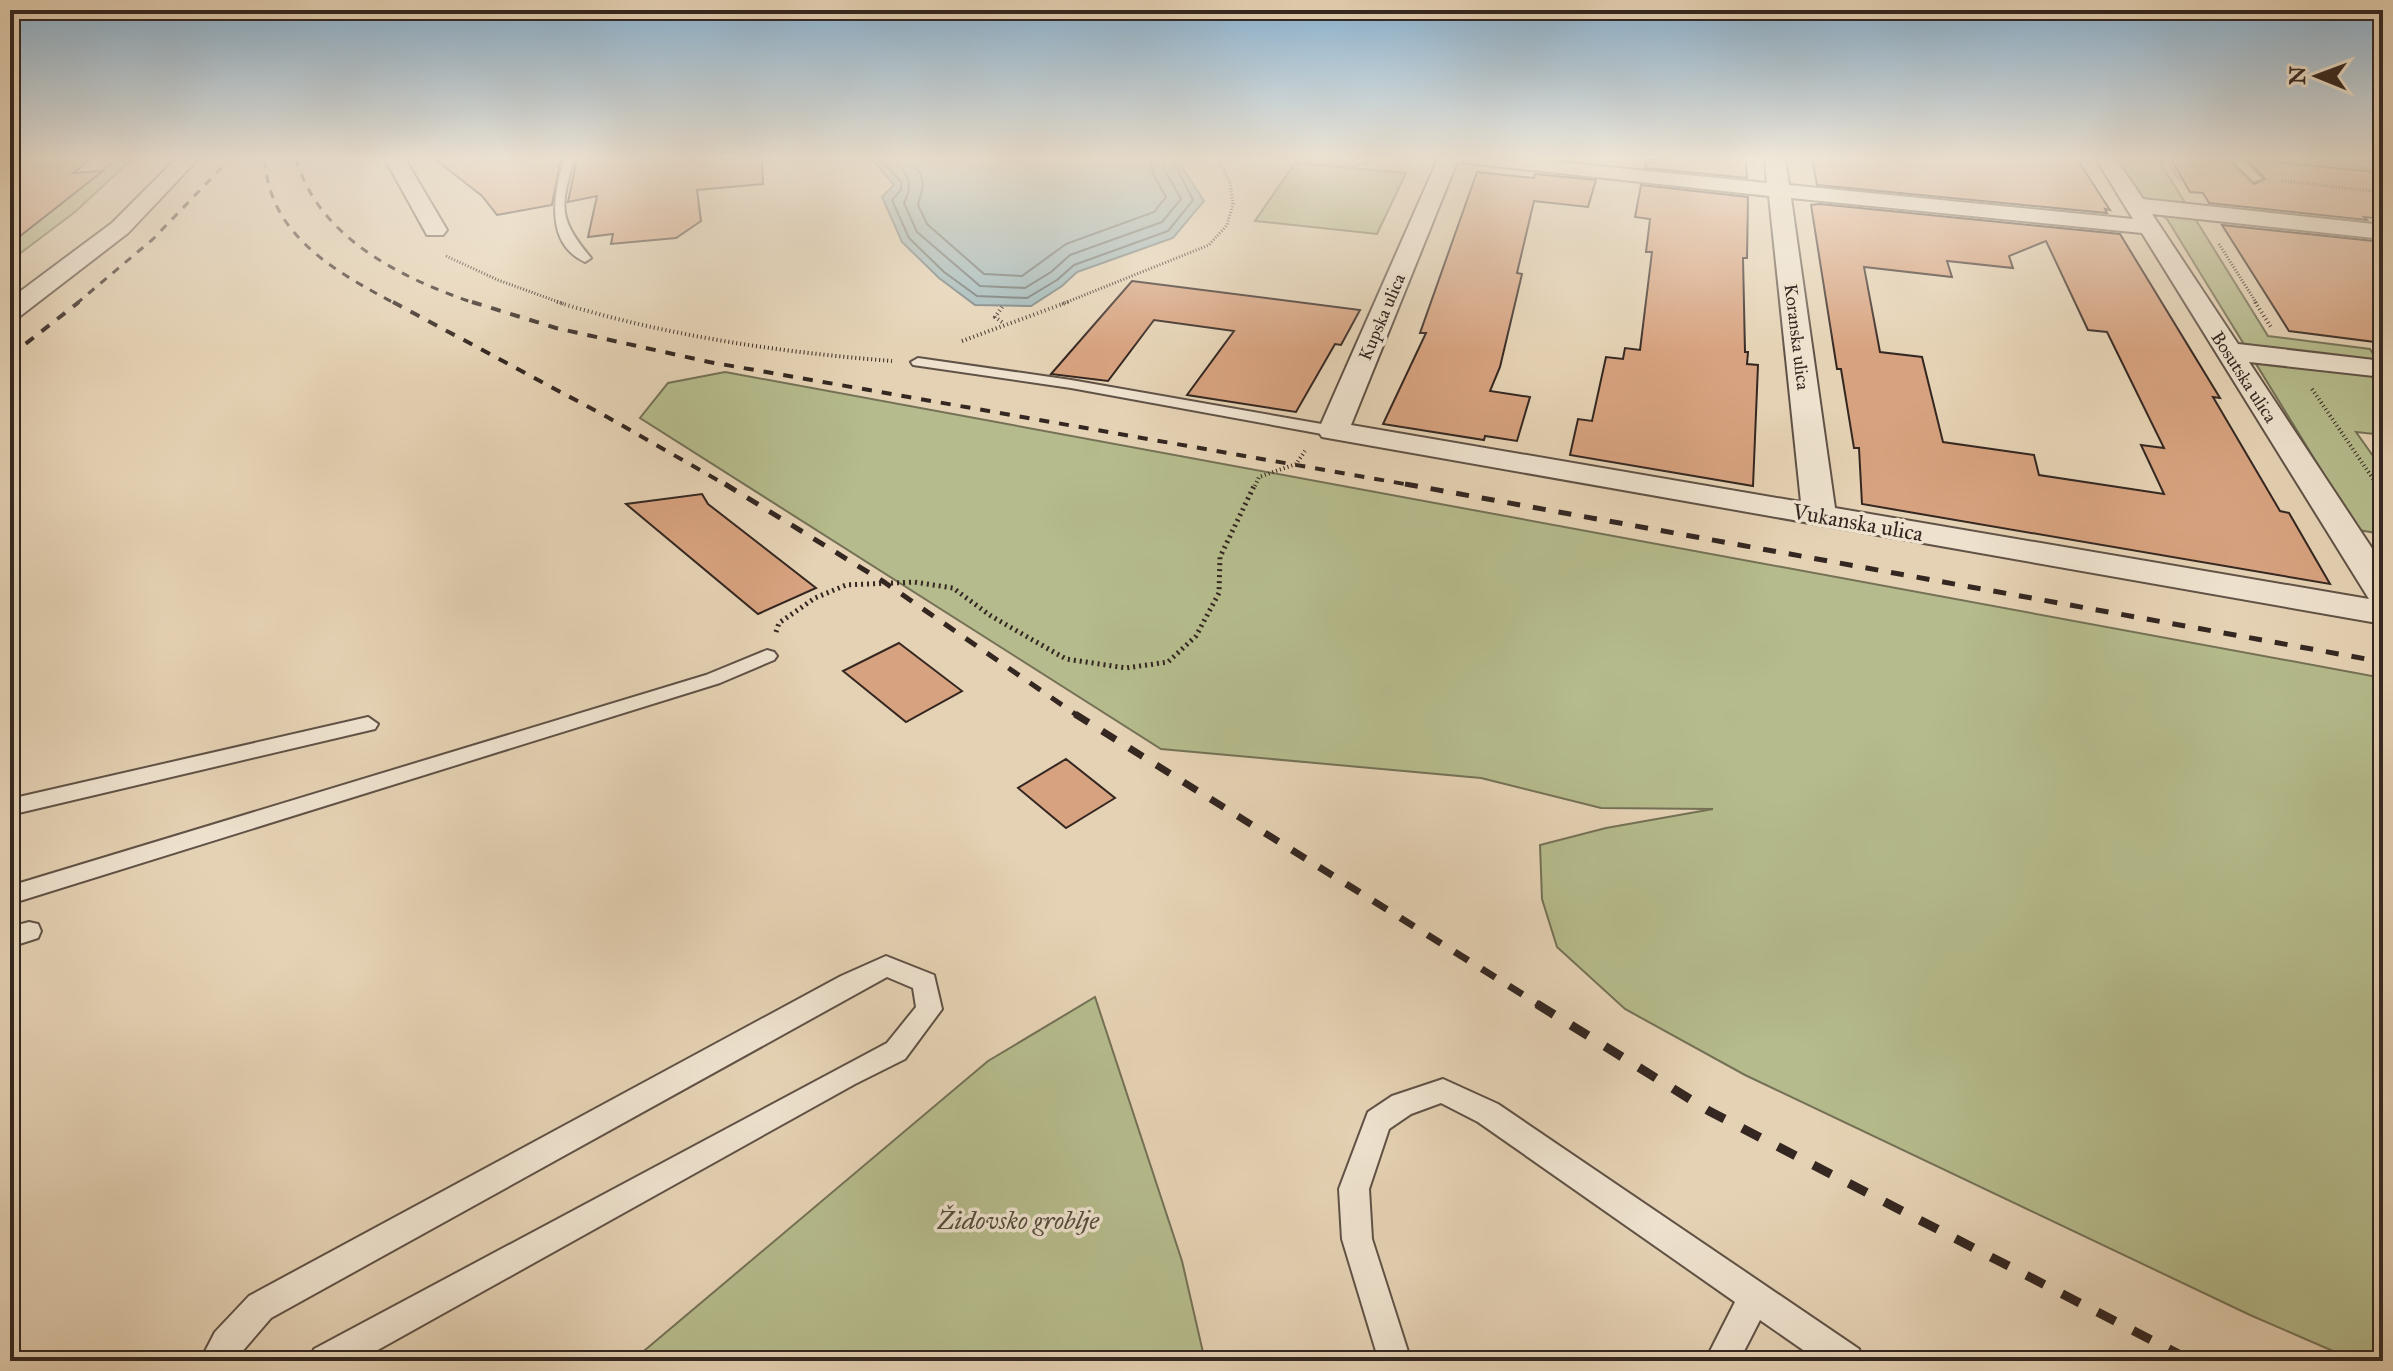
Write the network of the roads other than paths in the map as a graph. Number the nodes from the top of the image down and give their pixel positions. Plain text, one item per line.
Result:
1 (125, 223) edge
2 (431, 223) edge
3 (561, 223) edge
4 (1421, 223) edge
5 (1783, 223) edge
6 (2144, 223) edge
7 (2246, 223) edge
8 (435, 230) road end
9 (2383, 232) edge
10 (585, 258) dead end
11 (10, 311) edge
12 (2227, 351) junction
13 (918, 362) road end
14 (2383, 369) edge
15 (1333, 431) junction
16 (1819, 515) junction
17 (2383, 593) edge
18 (2383, 613) edge
19 (767, 656) road end
20 (368, 724) dead end
21 (10, 807) edge
22 (10, 895) edge
23 (1755, 1298) junction
24 (216, 1361) edge
25 (326, 1361) edge
26 (1395, 1361) edge
27 (1721, 1361) edge
28 (1847, 1361) edge

1 - 11 street
2 - 8 street
3 - 10 lane
4 - 15 street, Kupska ulica
5 - 16 street, Koranska ulica
6 - 12 street, Bosutska ulica
7 - 9 street
12 - 14 street
12 - 17 street, Bosutska ulica
13 - 15 lane
15 - 16 street, Vukanska ulica
16 - 18 street, Vukanska ulica
19 - 22 lane
20 - 21 lane
23 - 26 lane
23 - 27 lane
23 - 28 lane
24 - 25 lane

